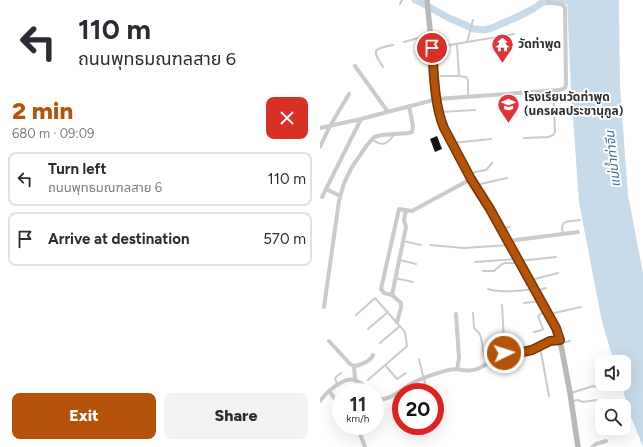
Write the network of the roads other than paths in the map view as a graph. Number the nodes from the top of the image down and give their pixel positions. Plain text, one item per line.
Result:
1 (402, 0) edge
2 (549, 1) edge
3 (427, 2) edge
4 (400, 4) dead end
5 (473, 20) dead end
6 (514, 34) dead end
7 (430, 35) junction
8 (404, 42) dead end
9 (467, 42) junction
10 (457, 44) junction
11 (393, 46) dead end
12 (435, 47) junction
13 (355, 66) dead end
14 (383, 67) dead end
15 (438, 76) junction
16 (459, 76) junction
17 (553, 90) junction
18 (349, 94) dead end
19 (468, 97) junction
20 (437, 99) junction
21 (409, 106) junction
22 (475, 110) dead end
23 (388, 112) junction
24 (439, 112) junction
25 (361, 119) junction
26 (330, 126) junction
27 (320, 128) edge
28 (395, 134) junction
29 (524, 138) dead end
30 (372, 139) junction
31 (491, 139) dead end
32 (451, 143) junction
33 (320, 147) edge
34 (492, 163) dead end
35 (468, 173) junction
36 (506, 178) dead end
37 (471, 179) junction
38 (475, 185) junction
39 (326, 189) junction
40 (340, 196) junction
41 (322, 197) dead end
42 (406, 210) junction
43 (580, 220) dead end
44 (510, 227) dead end
45 (500, 229) junction
46 (578, 232) dead end
47 (563, 234) junction
48 (403, 241) junction
49 (509, 243) junction
50 (421, 245) dead end
51 (430, 245) dead end
52 (556, 257) dead end
53 (399, 260) junction
54 (518, 261) junction
55 (475, 262) dead end
56 (416, 264) dead end
57 (483, 271) dead end
58 (558, 273) dead end
59 (395, 278) junction
60 (530, 280) junction
61 (413, 282) dead end
62 (546, 288) dead end
63 (488, 289) dead end
64 (535, 290) junction
65 (392, 295) junction
66 (541, 301) junction
67 (524, 303) dead end
68 (502, 305) dead end
69 (324, 307) dead end
70 (581, 307) dead end
71 (388, 312) junction
72 (548, 312) junction
73 (473, 313) dead end
74 (456, 314) dead end
75 (356, 315) dead end
76 (399, 324) junction
77 (368, 329) dead end
78 (534, 332) dead end
79 (329, 341) dead end
80 (570, 341) dead end
81 (560, 342) junction
82 (380, 343) dead end
83 (540, 346) junction
84 (373, 355) dead end
85 (504, 356) junction
86 (419, 359) dead end
87 (488, 363) junction
88 (384, 365) junction
89 (354, 369) junction
90 (457, 369) junction
91 (341, 373) dead end
92 (406, 373) dead end
93 (424, 377) junction
94 (355, 378) junction
95 (368, 380) dead end
96 (336, 383) edge
97 (339, 383) edge
98 (361, 383) edge
99 (425, 383) edge
100 (595, 387) edge
101 (332, 388) edge
102 (329, 391) junction
103 (570, 393) junction
104 (332, 395) edge
105 (549, 396) dead end
106 (384, 399) edge
107 (595, 400) edge
108 (320, 401) edge
109 (571, 401) junction
110 (360, 435) edge
111 (606, 441) dead end
112 (365, 447) edge
113 (578, 447) edge
114 (592, 447) edge

1 - 4 lane
2 - 17 street
3 - 7 main road
5 - 9 lane
6 - 9 lane
7 - 8 lane
7 - 12 main road
9 - 10 lane
10 - 12 lane
10 - 16 lane
11 - 14 lane
12 - 15 main road
13 - 23 street
15 - 16 lane
15 - 20 main road
16 - 19 lane
17 - 19 street
17 - 29 lane
18 - 26 street
19 - 20 street
20 - 21 street
20 - 24 main road
21 - 23 street
21 - 28 street
22 - 24 lane
23 - 25 street
24 - 32 main road
25 - 26 street
25 - 39 street
26 - 27 street
26 - 33 street
28 - 30 street
28 - 30 lane
30 - 40 street
31 - 32 lane
32 - 35 main road
34 - 35 lane
35 - 37 main road
36 - 38 lane
37 - 38 main road
37 - 42 street
38 - 45 main road
39 - 40 street
39 - 41 street
40 - 69 street
42 - 48 street
42 - 65 street
43 - 47 lane
44 - 45 lane
45 - 49 main road
46 - 47 street
47 - 49 street
48 - 50 lane
48 - 53 street
49 - 51 lane
49 - 54 main road
52 - 54 lane
53 - 56 lane
53 - 59 street
54 - 55 lane
54 - 57 lane
54 - 60 main road
58 - 60 lane
59 - 61 lane
59 - 65 street
60 - 64 main road
62 - 64 lane
63 - 64 lane
64 - 66 main road
65 - 76 street
66 - 67 lane
66 - 72 main road
68 - 85 lane
70 - 72 lane
71 - 75 lane
71 - 76 lane
71 - 77 lane
72 - 78 lane
72 - 81 main road
73 - 87 lane
74 - 90 street
76 - 82 lane
76 - 88 lane
79 - 89 street
80 - 81 lane
81 - 83 street
81 - 103 main road
83 - 85 street
83 - 105 lane
84 - 89 street
85 - 87 street
86 - 93 lane
87 - 90 street
88 - 92 lane
88 - 95 lane
89 - 94 street
90 - 93 street
91 - 96 lane
93 - 99 lane
93 - 106 street
94 - 97 street
94 - 98 street
100 - 103 lane
101 - 102 street
102 - 104 street
102 - 108 street
103 - 109 main road
107 - 109 lane
109 - 113 main road
110 - 112 street
111 - 114 street

